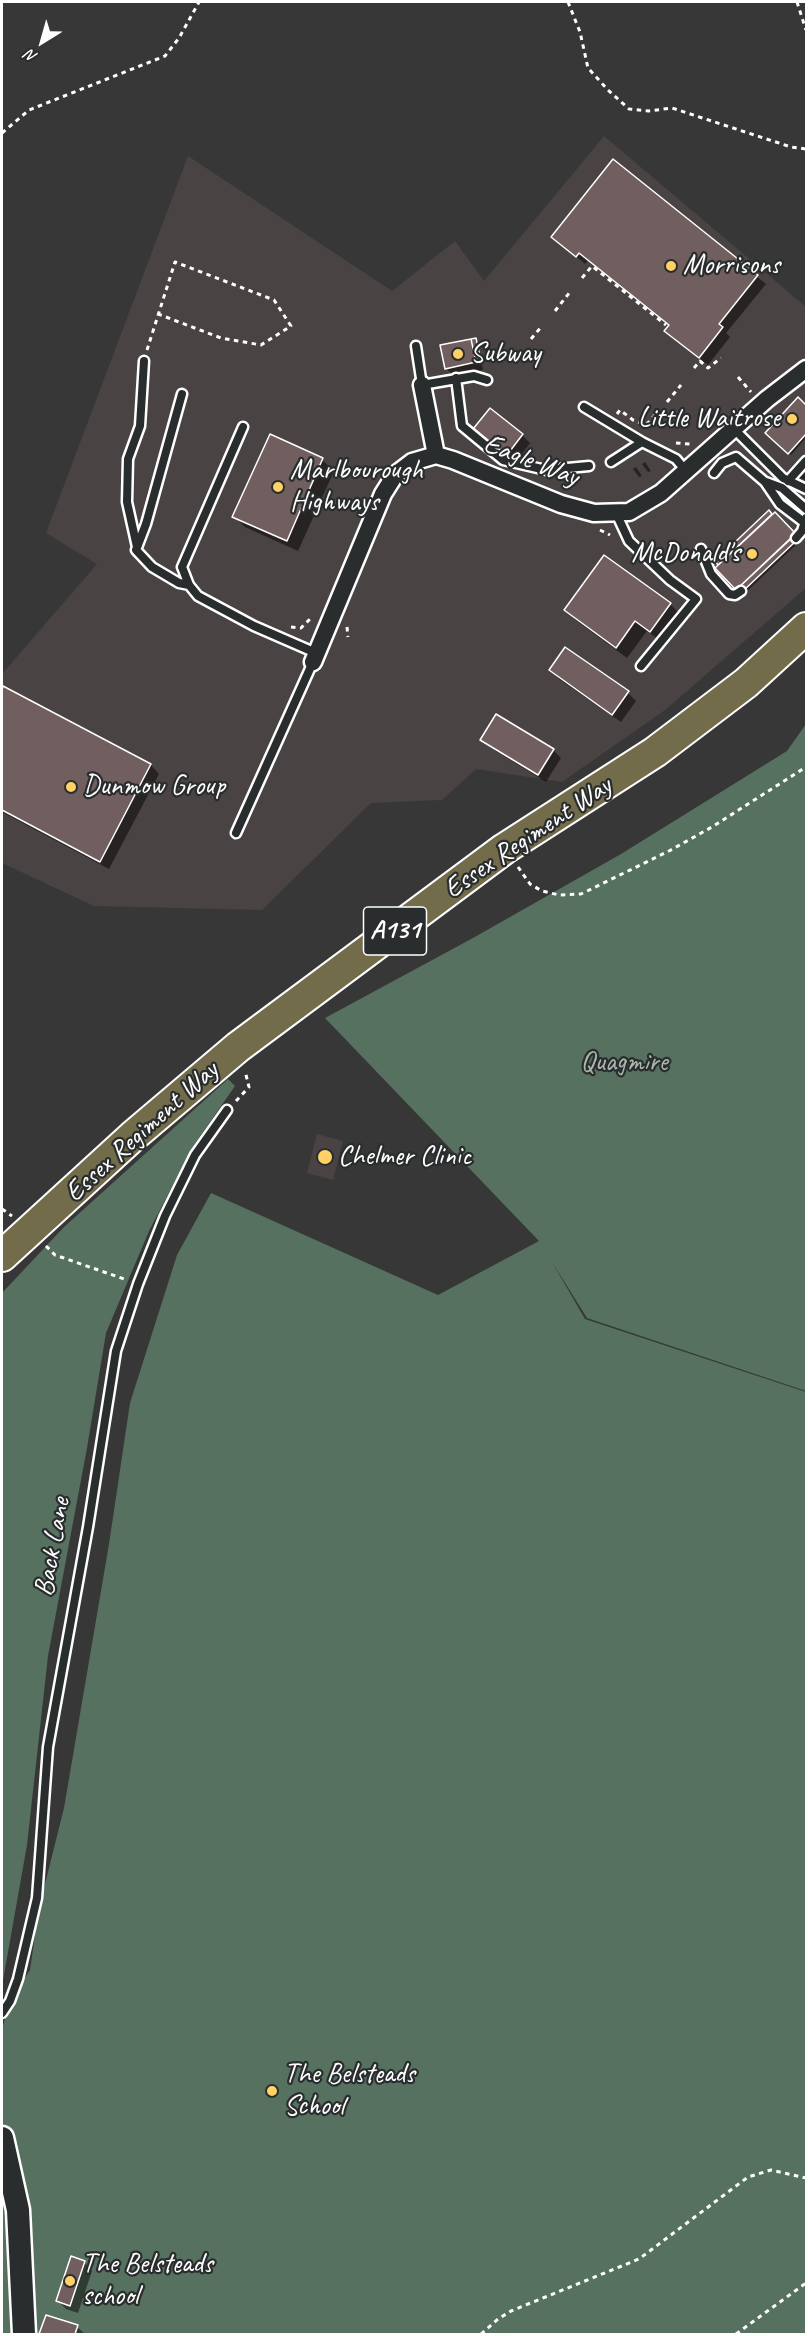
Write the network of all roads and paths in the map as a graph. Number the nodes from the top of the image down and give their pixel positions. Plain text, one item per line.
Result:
1 (199, 2) edge
2 (568, 2) edge
3 (797, 2) edge
4 (807, 30) edge
5 (2, 133) edge
6 (807, 149) edge
7 (582, 278) dead end
8 (570, 292) dead end
9 (555, 311) dead end
10 (158, 314) junction
11 (666, 325) dead end
12 (542, 326) dead end
13 (531, 339) dead end
14 (416, 346) dead end
15 (721, 358) dead end
16 (144, 361) joint
17 (694, 368) dead end
18 (807, 369) edge
19 (738, 377) dead end
20 (456, 378) junction
21 (487, 380) dead end
22 (422, 385) junction
23 (681, 385) dead end
24 (182, 394) dead end
25 (754, 396) dead end
26 (667, 402) dead end
27 (584, 407) dead end
28 (610, 407) dead end
29 (617, 414) junction
30 (654, 415) dead end
31 (243, 427) dead end
32 (733, 429) junction
33 (647, 431) dead end
34 (668, 440) dead end
35 (642, 442) junction
36 (692, 444) dead end
37 (436, 455) junction
38 (807, 461) edge
39 (611, 462) dead end
40 (589, 466) dead end
41 (686, 471) junction
42 (714, 473) dead end
43 (788, 481) junction
44 (765, 482) junction
45 (807, 489) edge
46 (807, 509) edge
47 (616, 513) junction
48 (806, 519) edge
49 (594, 527) dead end
50 (610, 535) dead end
51 (796, 538) dead end
52 (137, 548) junction
53 (701, 549) dead end
54 (189, 585) junction
55 (741, 591) dead end
56 (346, 624) dead end
57 (807, 628) edge
58 (348, 637) dead end
59 (314, 657) junction
60 (641, 666) dead end
61 (807, 767) edge
62 (236, 833) dead end
63 (504, 849) junction
64 (238, 1047) junction
65 (227, 1110) joint
66 (30, 1232) junction
67 (2, 1256) edge
68 (138, 1284) junction
69 (2, 2013) edge
70 (2, 2138) edge
71 (807, 2178) edge
72 (807, 2283) edge
73 (24, 2334) edge
74 (481, 2334) edge
75 (736, 2334) edge

1 - 5 path
2 - 6 path
3 - 4 path
7 - 11 path
8 - 9 path
10 - 10 path
10 - 16 path
12 - 13 path
14 - 22 lane
15 - 17 path
16 - 52 lane
18 - 32 street, Eagle Way
19 - 25 path
20 - 21 lane
20 - 22 lane
20 - 40 lane
22 - 37 street
23 - 26 path
24 - 52 lane
27 - 35 lane
28 - 29 path
29 - 30 path
29 - 33 path
31 - 54 lane
32 - 41 street, Eagle Way
32 - 43 lane
34 - 36 path
35 - 39 lane
35 - 41 lane
37 - 47 street, Eagle Way
37 - 59 street
38 - 43 lane
41 - 47 street, Eagle Way
42 - 44 lane
43 - 45 lane
44 - 46 lane
44 - 48 lane
47 - 60 lane
48 - 51 lane
49 - 50 path
52 - 54 lane
53 - 55 lane
54 - 59 lane
56 - 58 path
57 - 63 highway, Essex Regiment Way / A131
59 - 62 lane
61 - 63 path
63 - 64 highway, Essex Regiment Way / A131
64 - 65 path
64 - 66 highway, Essex Regiment Way / A131
65 - 68 lane, Back Lane
66 - 67 highway, Essex Regiment Way / A131
66 - 68 path
68 - 69 lane, Back Lane
70 - 73 street
71 - 74 path
72 - 75 path

